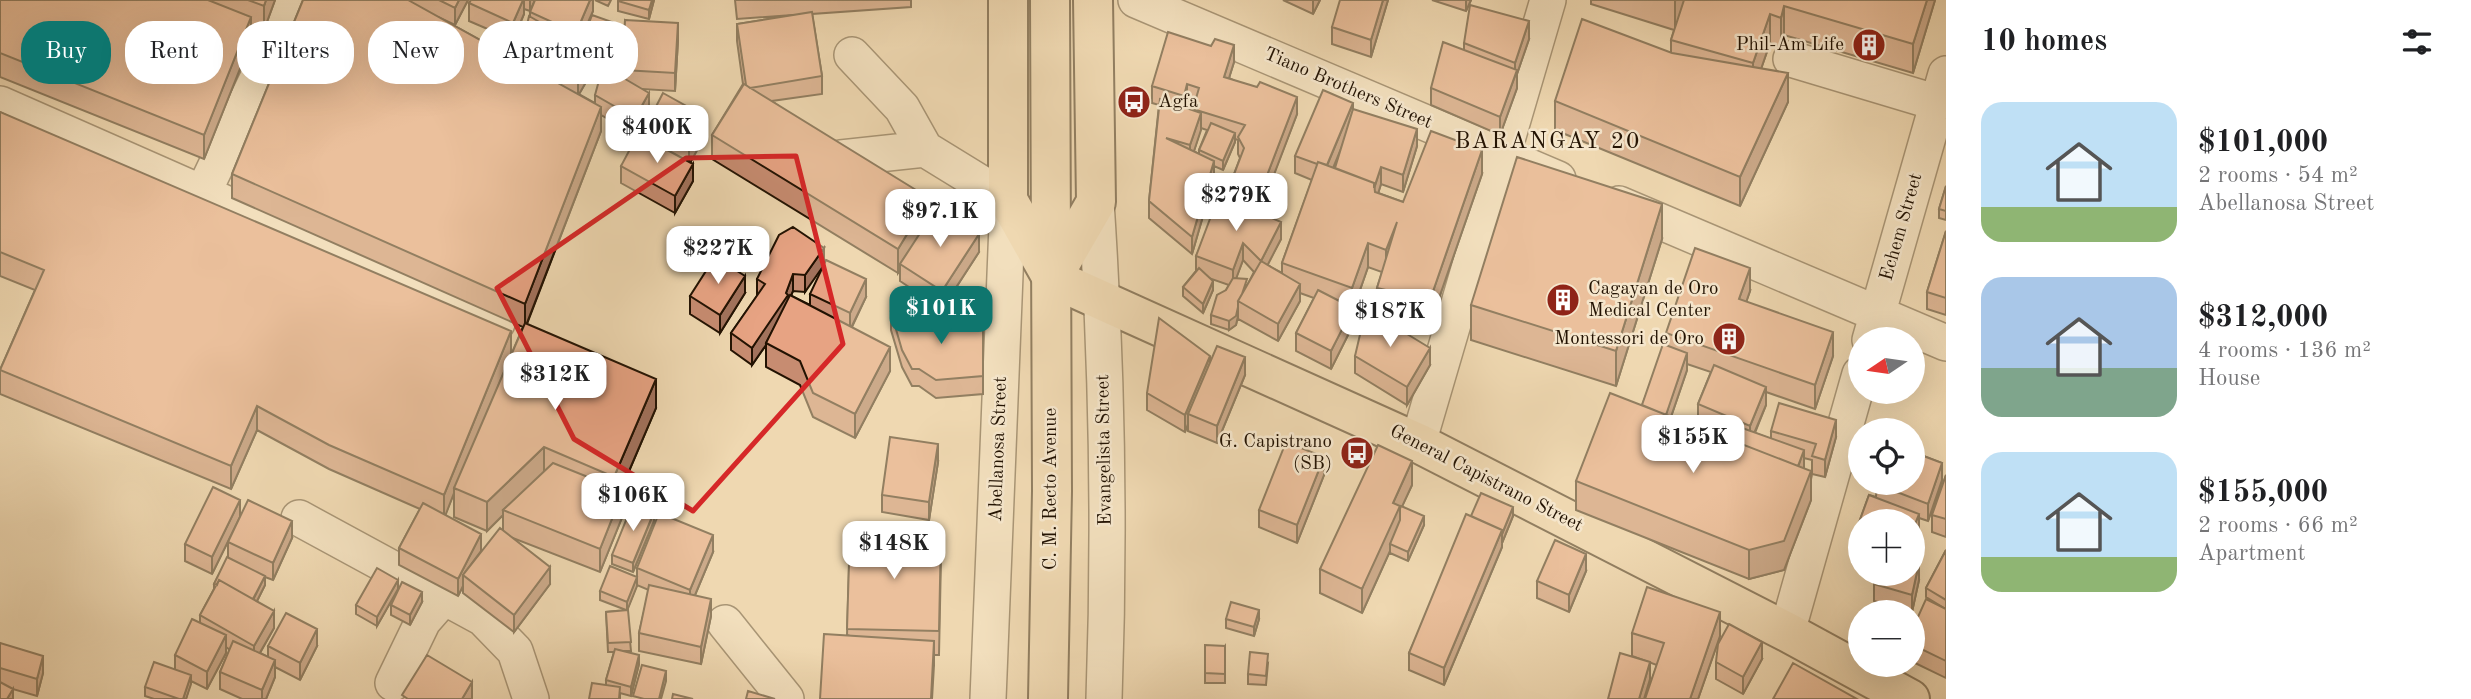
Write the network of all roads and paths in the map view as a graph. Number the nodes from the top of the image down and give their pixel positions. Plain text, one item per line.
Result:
1 (288, 0) edge
2 (1007, 0) edge
3 (1050, 0) edge
4 (1093, 0) edge
5 (1136, 0) edge
6 (1548, 0) edge
7 (281, 21) edge
8 (852, 55) dead end
9 (1791, 59) dead end
10 (255, 84) edge
11 (1942, 88) edge
12 (0, 104) edge
13 (925, 149) junction
14 (1501, 155) junction
15 (841, 158) edge
16 (203, 193) junction
17 (1008, 200) junction
18 (1096, 202) junction
19 (1052, 278) junction
20 (1102, 300) junction
21 (498, 323) edge
22 (1874, 327) edge
23 (1925, 338) edge
24 (1946, 343) edge
25 (1852, 404) edge
26 (1418, 443) junction
27 (299, 518) dead end
28 (444, 597) junction
29 (725, 623) dead end
30 (1787, 632) junction
31 (393, 683) dead end
32 (531, 699) edge
33 (786, 699) edge
34 (988, 699) edge
35 (1048, 699) edge
36 (1104, 699) edge
37 (1910, 699) edge

1 - 7 street
2 - 17 main road, C. M. Recto Avenue
3 - 19 main road, C. M. Recto Avenue
4 - 18 main road
5 - 14 street, Tiano Brothers Street
6 - 14 street
8 - 13 street
9 - 11 street
10 - 16 street
11 - 22 street, Echem Street
12 - 16 street
13 - 15 street
13 - 17 street
14 - 22 street, Tiano Brothers Street
14 - 26 street
16 - 21 street
17 - 19 main road, C. M. Recto Avenue
17 - 34 street, Abellanosa Street
18 - 19 main road, C. M. Recto Avenue
18 - 20 street, Evangelista Street
19 - 20 main road, General Capistrano Street
19 - 35 main road, C. M. Recto Avenue
20 - 26 main road, General Capistrano Street
20 - 36 street, Evangelista Street
23 - 24 street, Tiano Brothers Street
25 - 30 street
26 - 30 main road, General Capistrano Street
27 - 28 street
28 - 31 street
28 - 32 street
29 - 33 street
30 - 37 main road, General Capistrano Street

